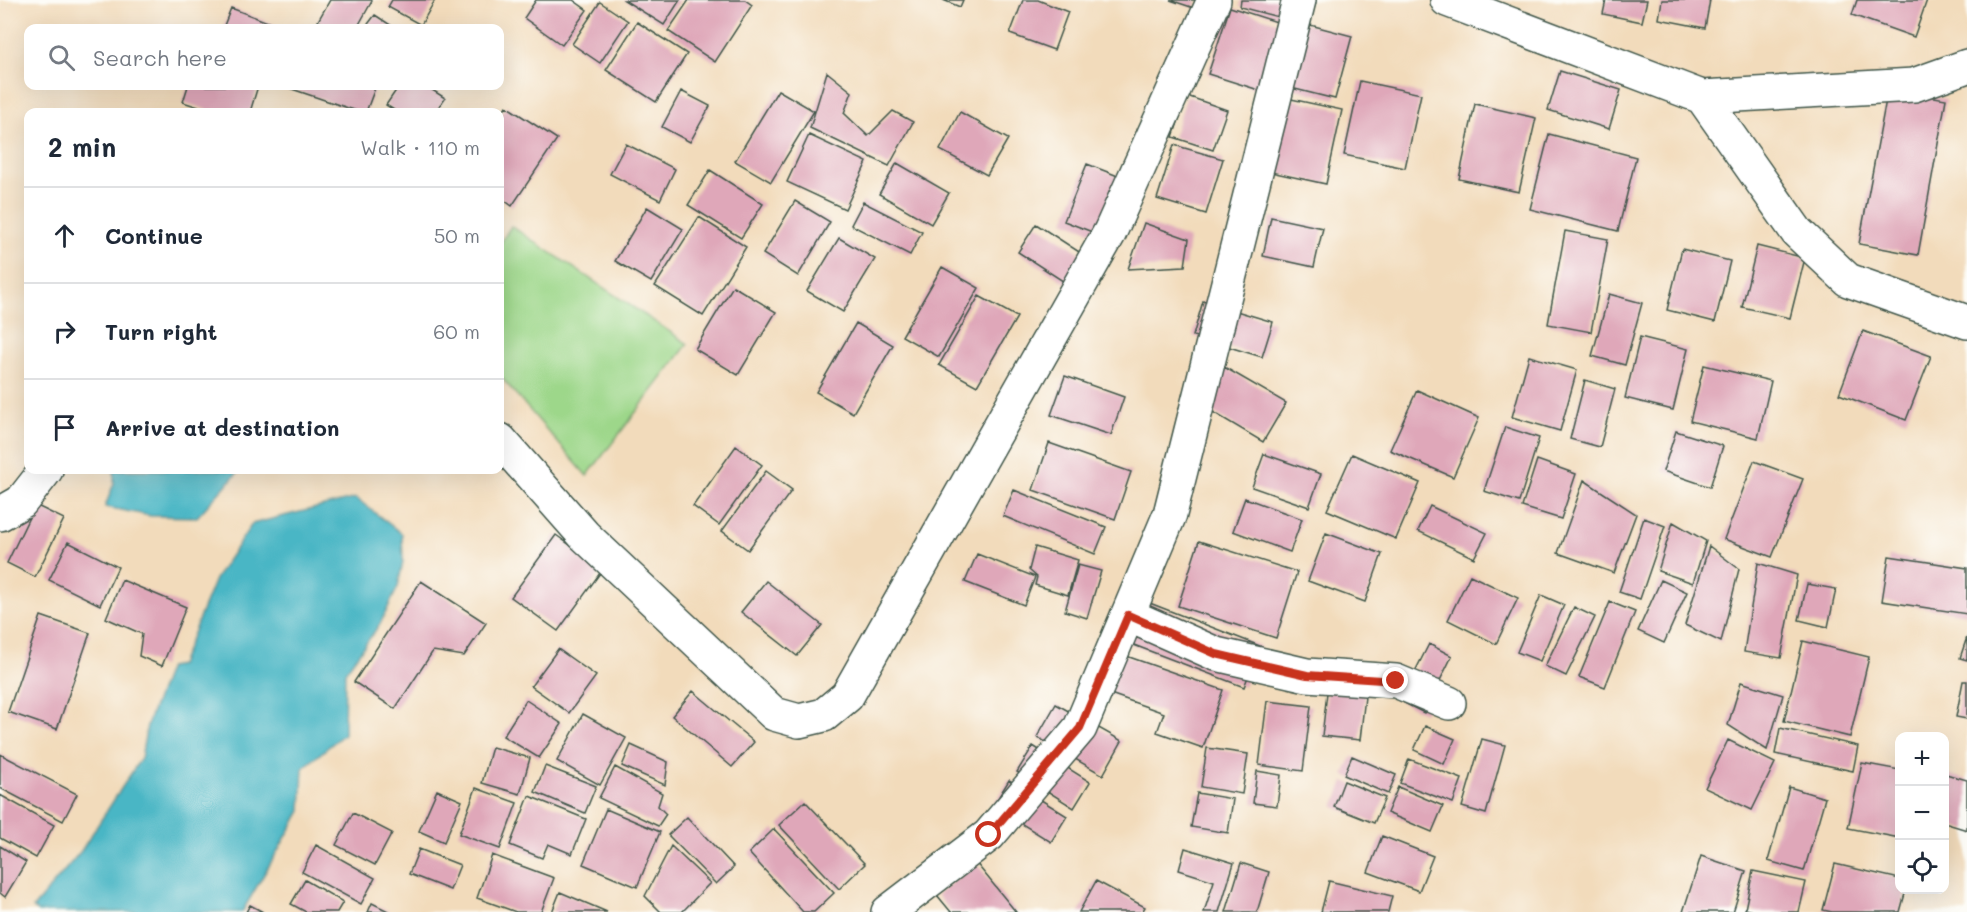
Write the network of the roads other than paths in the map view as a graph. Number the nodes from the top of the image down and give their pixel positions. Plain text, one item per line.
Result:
1 (1214, 0) edge
2 (1299, 0) edge
3 (1447, 0) edge
4 (1967, 66) edge
5 (1702, 97) junction
6 (1967, 322) edge
7 (504, 445) edge
8 (43, 474) edge
9 (0, 514) edge
10 (1128, 615) junction
11 (1449, 703) dead end
12 (888, 912) edge

1 - 7 street
2 - 10 street
3 - 5 street
4 - 5 street
5 - 6 street
8 - 9 street
10 - 11 street
10 - 12 street

